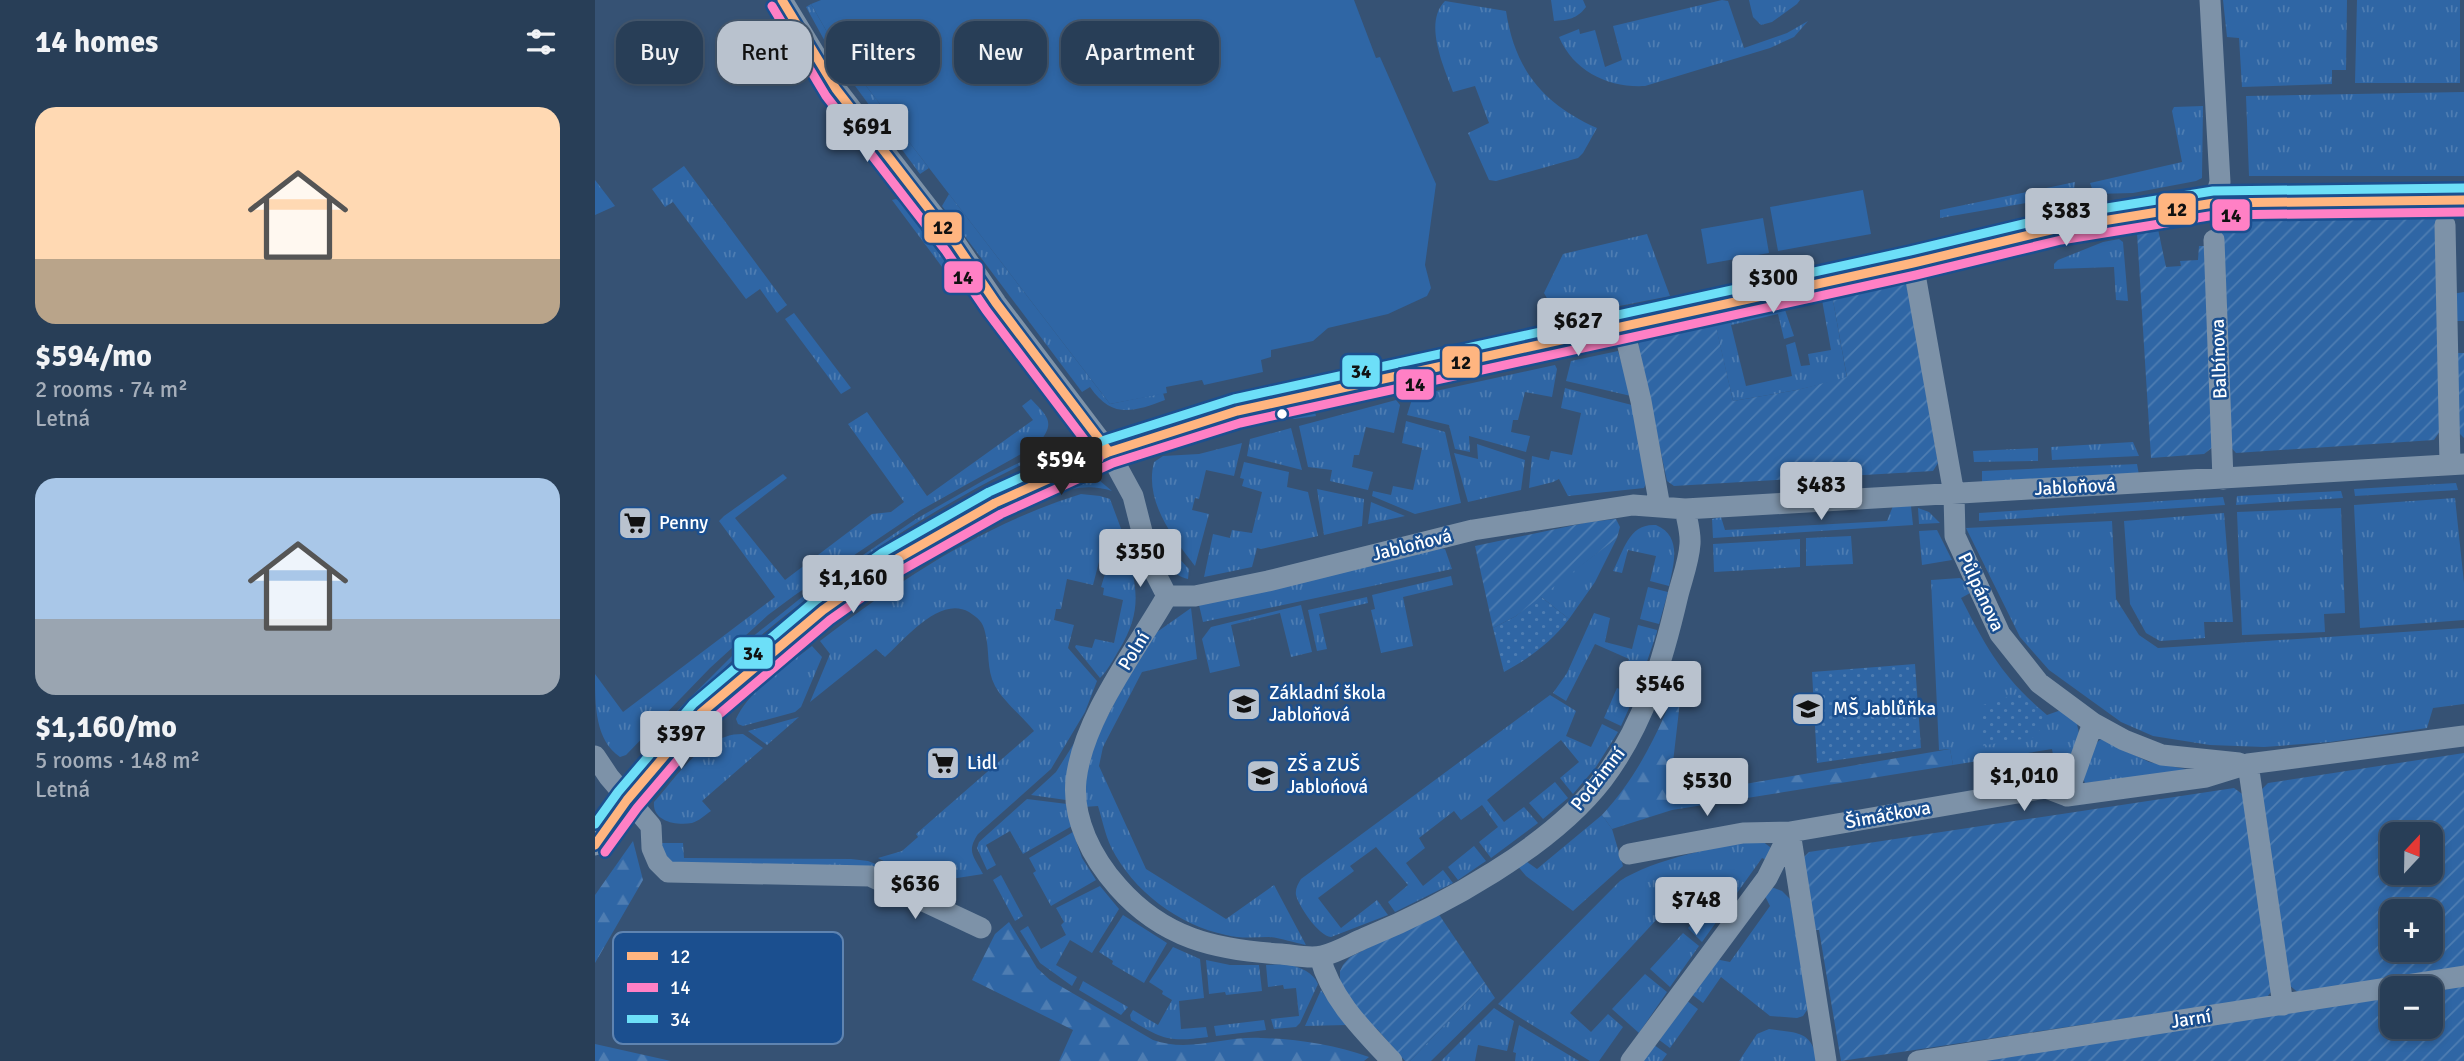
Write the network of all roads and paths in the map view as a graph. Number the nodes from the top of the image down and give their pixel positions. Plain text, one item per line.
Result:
1 (782, 0) edge
2 (2210, 0) edge
3 (2464, 200) edge
4 (2214, 203) junction
5 (2445, 225) dead end
6 (2214, 240) dead end
7 (1913, 263) junction
8 (1623, 325) junction
9 (1109, 452) junction
10 (2457, 464) edge
11 (2223, 479) junction
12 (1954, 494) junction
13 (1660, 507) junction
14 (1685, 509) junction
15 (1167, 596) junction
16 (2093, 723) junction
17 (2464, 736) edge
18 (595, 756) edge
19 (2248, 764) junction
20 (2067, 796) junction
21 (627, 800) junction
22 (1790, 832) junction
23 (595, 845) edge
24 (1629, 854) dead end
25 (981, 928) dead end
26 (1320, 957) junction
27 (2464, 976) edge
28 (2283, 1005) junction
29 (1392, 1061) edge
30 (1631, 1061) edge
31 (1826, 1061) edge
32 (1917, 1061) edge

1 - 9 street
2 - 4 street
3 - 4 street
4 - 7 street
5 - 10 street
6 - 11 street, Balbínova
7 - 8 street
7 - 12 street, Půlpánova
8 - 9 street
8 - 13 street
9 - 15 street
9 - 21 street
10 - 11 street, Jabloňová
11 - 12 street, Jabloňová
12 - 14 street, Jabloňová
12 - 16 street, Půlpánova
13 - 14 street
13 - 15 street, Jabloňová
14 - 26 street, Podzimní
15 - 26 street, Polní
16 - 19 street, Půlpánova
16 - 20 street
17 - 19 street, Šimáčkova
18 - 21 street
19 - 20 street, Šimáčkova
19 - 28 street
20 - 22 street, Šimáčkova
21 - 23 street
21 - 25 street
22 - 24 street, Šimáčkova
22 - 30 street
22 - 31 street
26 - 29 street
27 - 28 street, Jarní
28 - 32 street, Jarní

